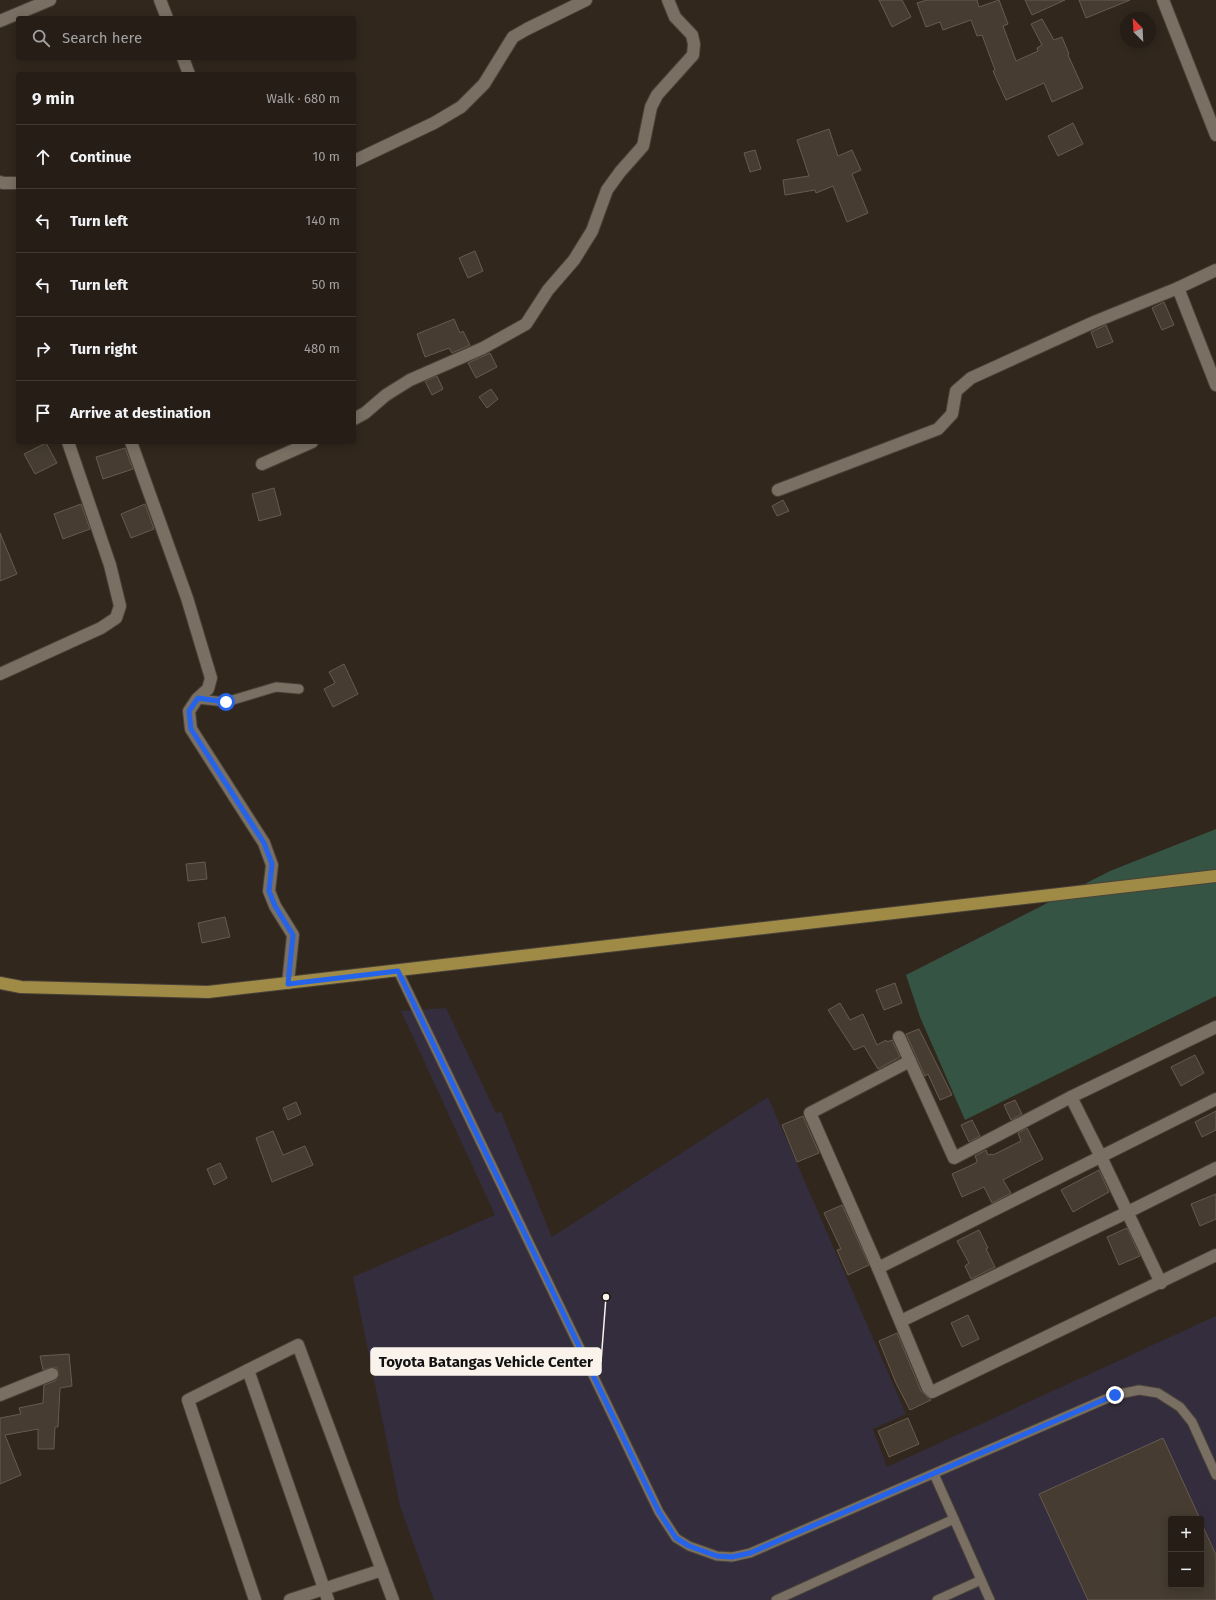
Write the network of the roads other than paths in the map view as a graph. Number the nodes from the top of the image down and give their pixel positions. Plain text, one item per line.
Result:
1 (50, 0) edge
2 (160, 0) edge
3 (586, 0) edge
4 (668, 0) edge
5 (1163, 0) edge
6 (166, 16) edge
7 (0, 21) edge
8 (184, 60) edge
9 (188, 72) edge
10 (1216, 134) edge
11 (356, 160) edge
12 (0, 182) edge
13 (16, 183) edge
14 (1216, 270) edge
15 (1178, 288) junction
16 (1216, 385) edge
17 (356, 418) edge
18 (69, 444) edge
19 (132, 444) edge
20 (307, 444) edge
21 (262, 464) dead end
22 (778, 490) dead end
23 (0, 674) edge
24 (299, 689) dead end
25 (198, 698) junction
26 (1216, 876) edge
27 (398, 971) junction
28 (0, 983) edge
29 (288, 984) junction
30 (1216, 1028) edge
31 (900, 1037) dead end
32 (910, 1060) junction
33 (1071, 1097) junction
34 (1216, 1099) edge
35 (1101, 1156) junction
36 (1216, 1168) edge
37 (1128, 1212) junction
38 (1216, 1255) edge
39 (878, 1268) junction
40 (1161, 1282) junction
41 (901, 1321) junction
42 (248, 1370) junction
43 (52, 1374) dead end
44 (0, 1395) edge
45 (934, 1474) junction
46 (1216, 1475) edge
47 (954, 1519) junction
48 (382, 1570) junction
49 (981, 1580) junction
50 (327, 1595) edge
51 (255, 1600) edge
52 (290, 1600) edge
53 (392, 1600) edge
54 (776, 1600) edge
55 (936, 1600) edge
56 (990, 1600) edge

1 - 7 street
2 - 6 street
3 - 11 street
4 - 17 street
5 - 10 street
8 - 9 street
12 - 13 street
14 - 15 street
15 - 16 street
15 - 22 street
18 - 23 street
19 - 25 street
20 - 21 street
24 - 25 lane
25 - 29 street
26 - 27 main road
27 - 29 main road
27 - 45 lane
28 - 29 main road
30 - 33 street
31 - 32 street
32 - 33 street
32 - 39 street
33 - 35 street
34 - 35 street
35 - 37 street
35 - 39 street
36 - 37 street
37 - 40 street
37 - 41 street
38 - 40 street
39 - 41 street
40 - 41 street
42 - 48 street
42 - 50 street
42 - 51 street
43 - 44 street
45 - 46 lane
45 - 47 lane
47 - 49 lane
47 - 54 lane
48 - 50 street
48 - 53 street
49 - 55 lane
49 - 56 lane
50 - 52 street

